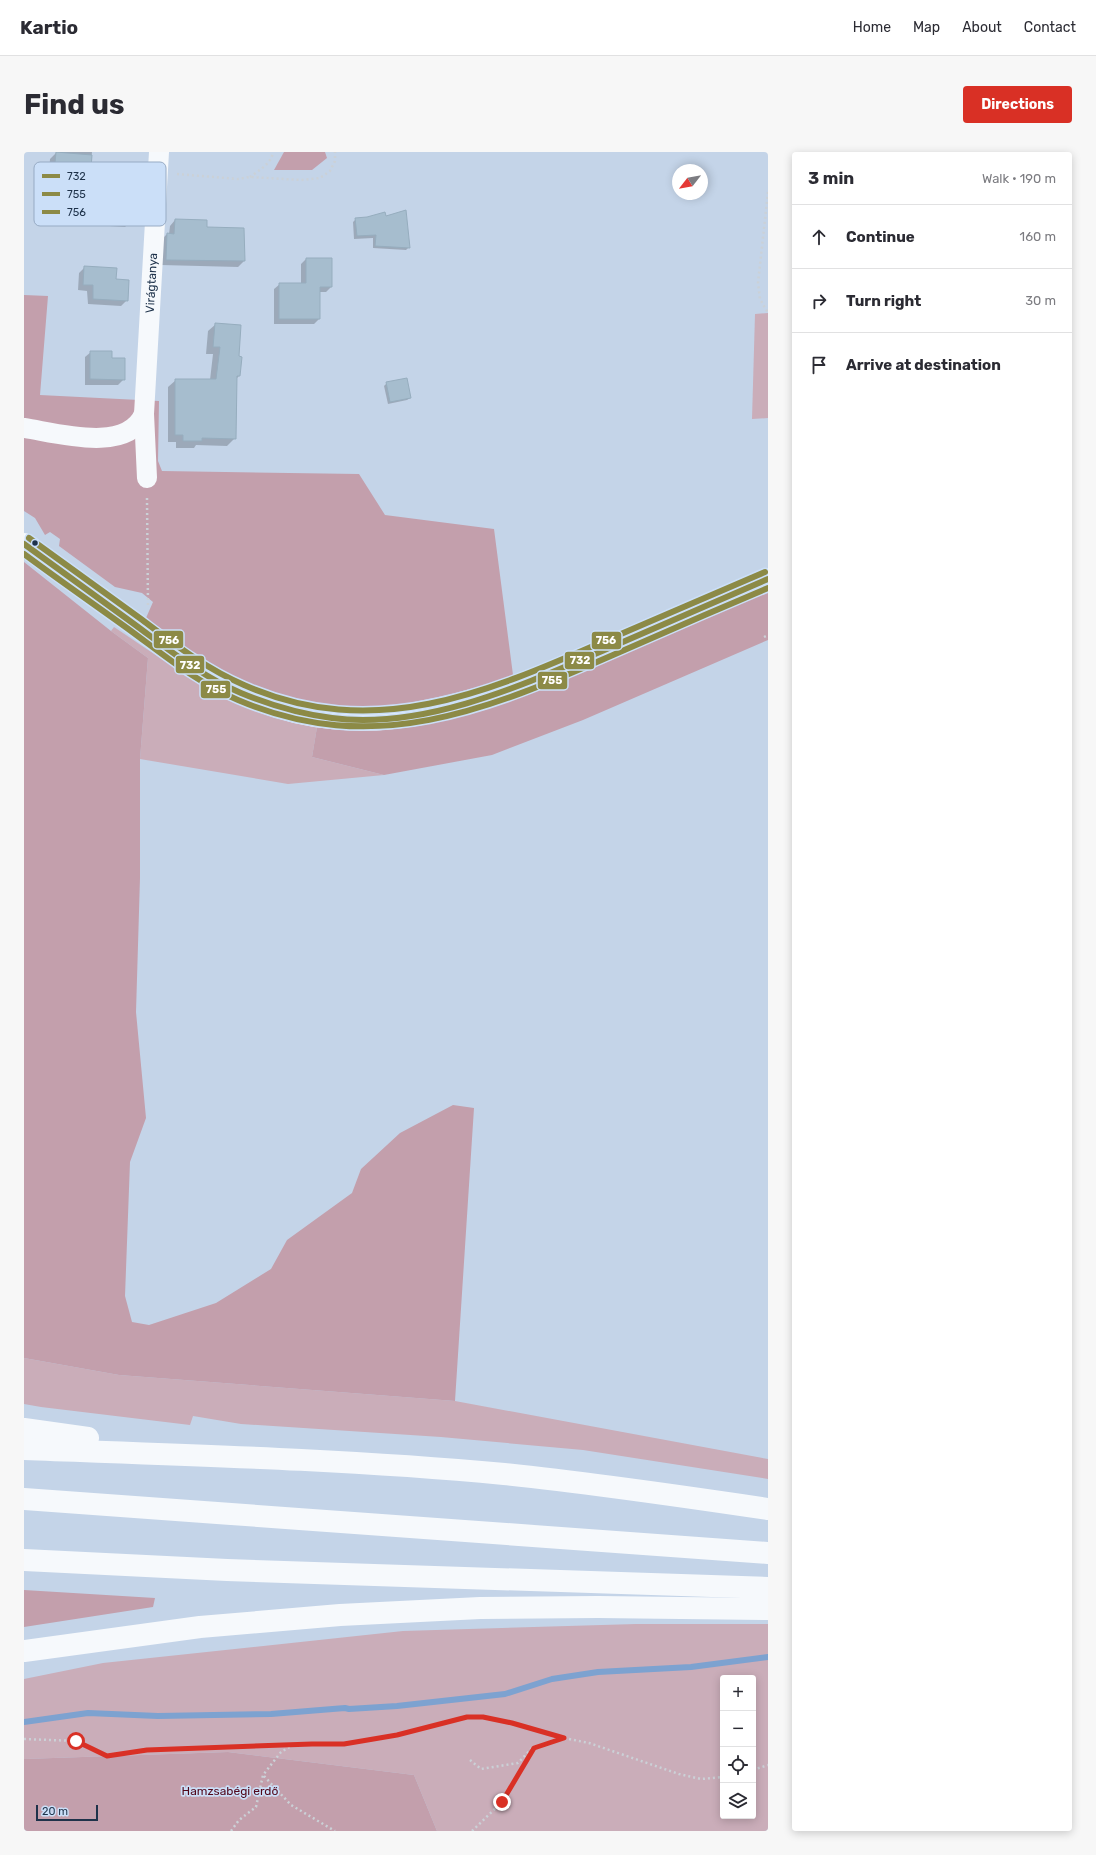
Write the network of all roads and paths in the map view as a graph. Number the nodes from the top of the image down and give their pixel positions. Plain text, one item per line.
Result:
1 (159, 152) edge
2 (277, 152) edge
3 (335, 152) edge
4 (273, 154) edge
5 (158, 162) edge
6 (171, 173) dead end
7 (250, 177) junction
8 (768, 192) edge
9 (155, 226) edge
10 (768, 313) edge
11 (144, 414) junction
12 (24, 428) edge
13 (147, 478) joint
14 (24, 544) edge
15 (768, 579) edge
16 (147, 607) dead end
17 (768, 635) edge
18 (764, 636) dead end
19 (24, 1429) edge
20 (24, 1448) edge
21 (304, 1460) junction
22 (24, 1499) edge
23 (768, 1509) edge
24 (768, 1553) edge
25 (24, 1560) edge
26 (768, 1588) edge
27 (768, 1609) edge
28 (24, 1651) edge
29 (564, 1738) junction
30 (24, 1739) edge
31 (295, 1744) junction
32 (533, 1747) dead end
33 (470, 1760) dead end
34 (768, 1765) edge
35 (756, 1769) edge
36 (263, 1775) junction
37 (720, 1777) edge
38 (232, 1831) edge
39 (335, 1831) edge
40 (472, 1831) edge

1 - 5 street, Virágtanya
2 - 4 path
3 - 7 path
4 - 7 path
6 - 7 path
8 - 10 path
9 - 11 street, Virágtanya
11 - 12 street
11 - 13 street, Virágtanya
13 - 16 path
14 - 15 main road
17 - 18 path
19 - 21 main road
20 - 21 main road
21 - 23 main road
22 - 24 main road
25 - 26 main road
27 - 28 main road
29 - 31 path
29 - 37 path
29 - 40 path
30 - 31 path
31 - 36 path
32 - 33 path
34 - 35 path
36 - 38 path
36 - 39 path

